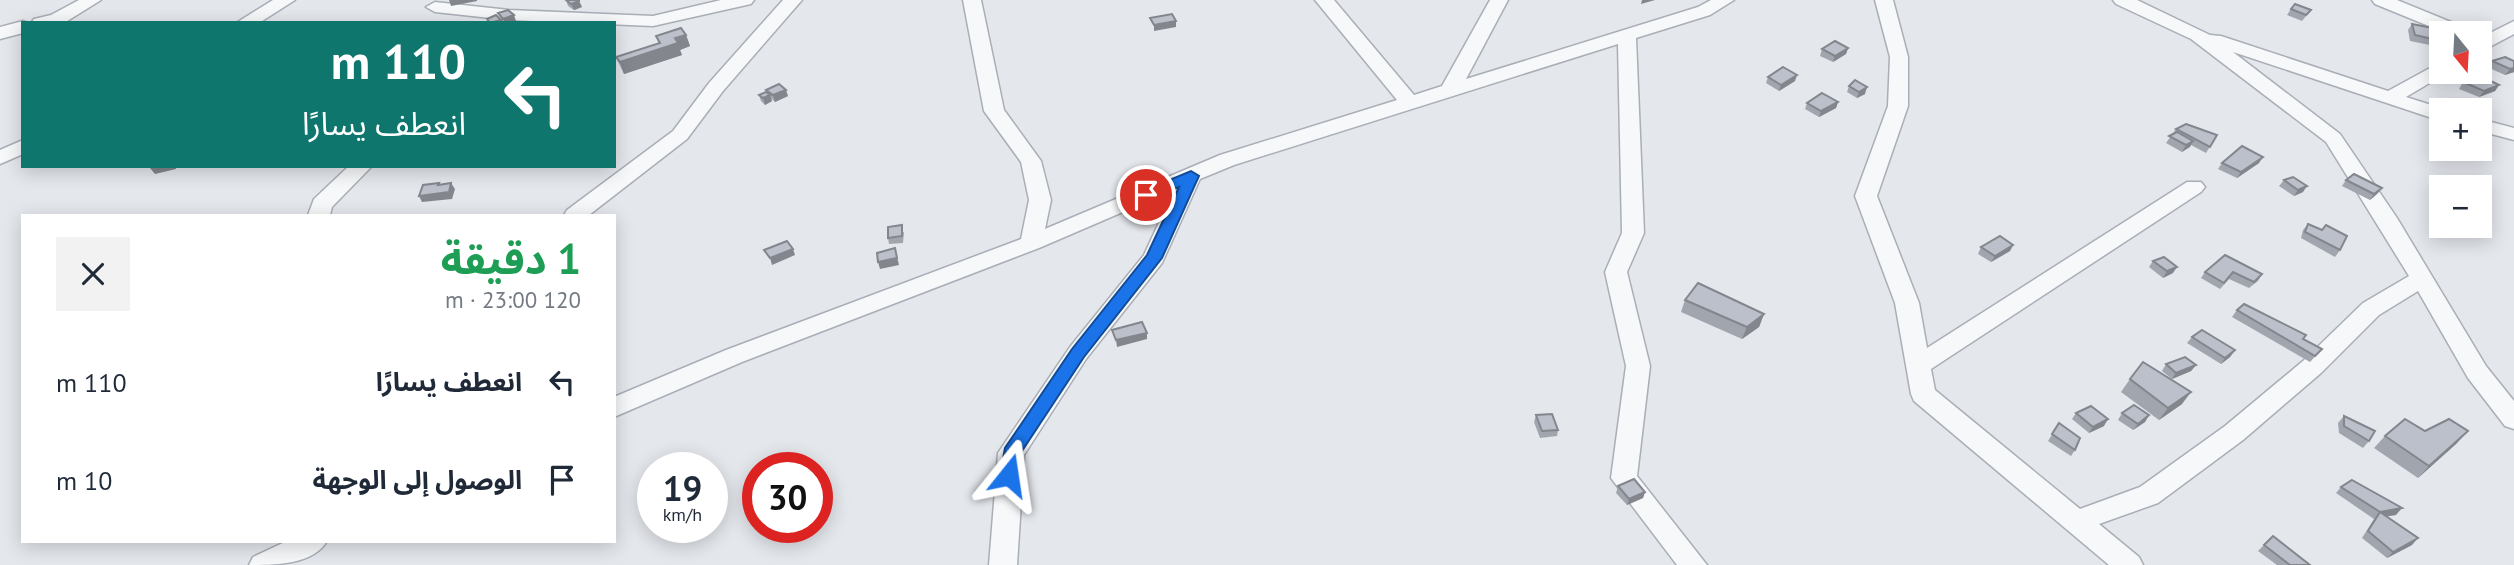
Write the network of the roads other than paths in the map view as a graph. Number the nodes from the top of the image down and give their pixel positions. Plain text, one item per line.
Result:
1 (92, 0) edge
2 (286, 0) edge
3 (746, 0) edge
4 (793, 0) edge
5 (972, 0) edge
6 (1324, 0) edge
7 (1499, 0) edge
8 (1725, 0) edge
9 (1884, 0) edge
10 (2122, 0) edge
11 (2381, 0) edge
12 (435, 3) edge
13 (48, 21) edge
14 (249, 21) edge
15 (423, 21) edge
16 (2432, 21) edge
17 (2514, 26) edge
18 (21, 28) edge
19 (0, 33) edge
20 (1628, 35) junction
21 (2198, 35) junction
22 (2492, 38) edge
23 (2429, 75) edge
24 (1450, 90) junction
25 (2390, 98) junction
26 (1410, 103) junction
27 (2429, 111) edge
28 (2492, 128) edge
29 (2514, 134) edge
30 (21, 147) edge
31 (0, 158) edge
32 (360, 168) edge
33 (1191, 176) junction
34 (2194, 187) dead end
35 (319, 214) edge
36 (576, 214) edge
37 (1031, 243) junction
38 (2422, 278) junction
39 (1918, 365) junction
40 (616, 407) edge
41 (2514, 419) edge
42 (2075, 522) junction
43 (308, 543) edge
44 (273, 557) edge
45 (1003, 565) edge
46 (1693, 565) edge
47 (2129, 565) edge

1 - 13 street
2 - 14 street
3 - 12 street
4 - 36 street
5 - 37 street
6 - 26 street
7 - 24 street
8 - 20 street
9 - 39 street
10 - 21 street
11 - 16 street
12 - 15 street
17 - 22 street
18 - 19 street
20 - 24 street
20 - 46 street
21 - 25 street
21 - 38 street
23 - 25 street
24 - 26 street
25 - 27 street
26 - 33 street
28 - 29 street
30 - 31 street
32 - 35 street
33 - 37 street
33 - 45 street
34 - 39 street
37 - 40 street
38 - 41 street
38 - 42 street
39 - 42 street
42 - 47 street
43 - 44 street

